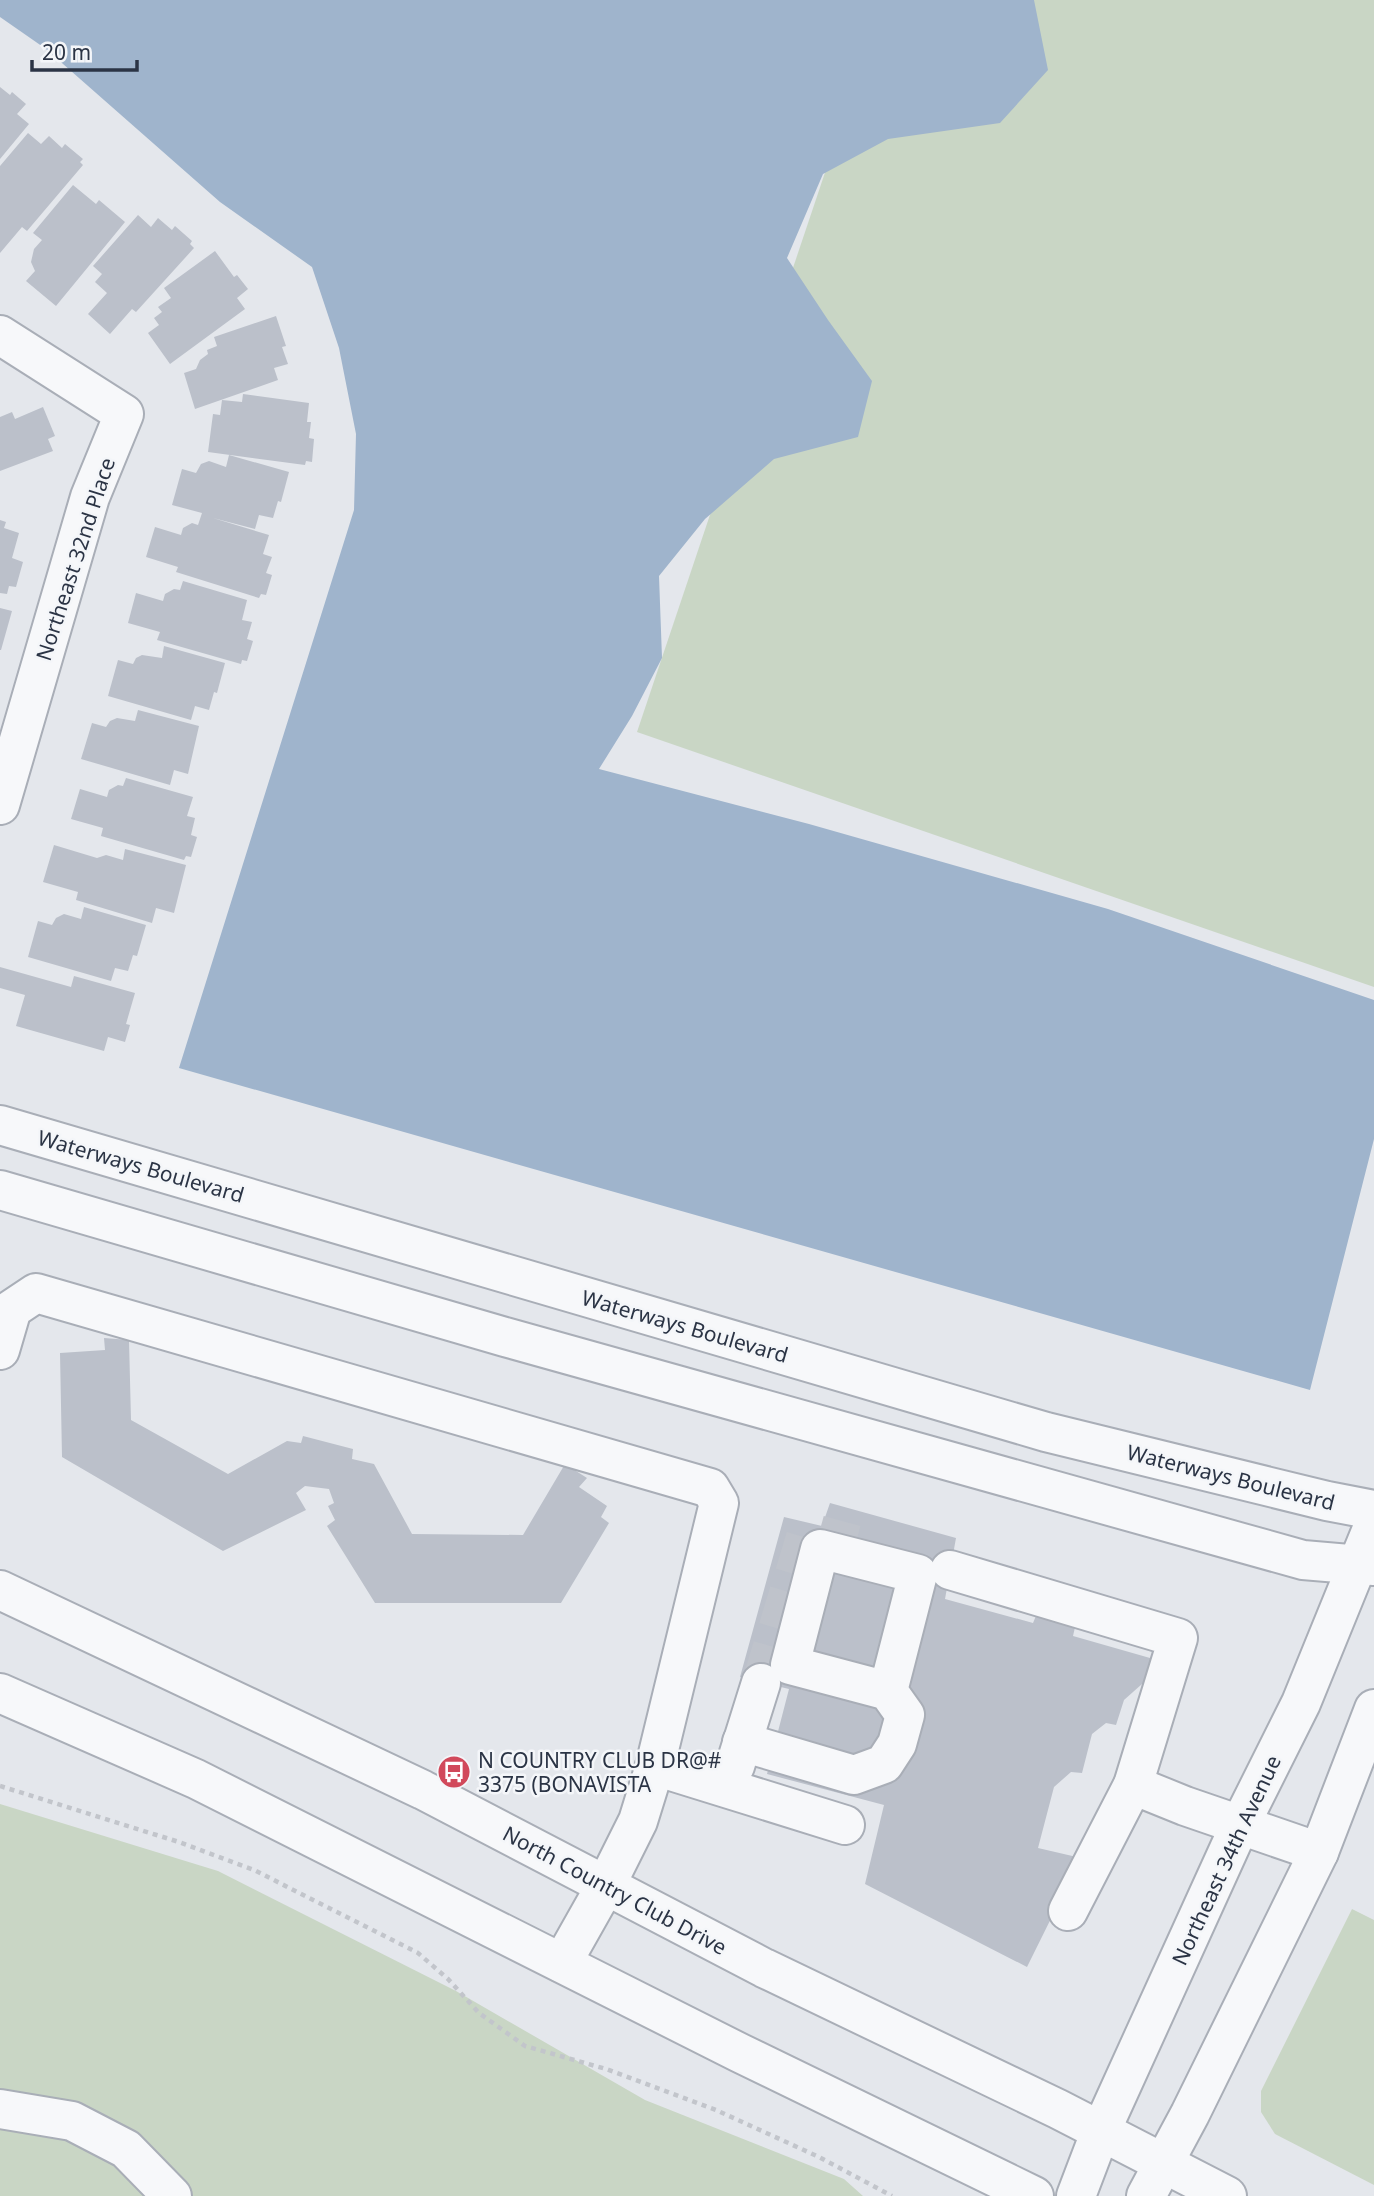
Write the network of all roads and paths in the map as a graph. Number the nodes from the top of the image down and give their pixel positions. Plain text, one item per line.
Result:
1 (0, 335) edge
2 (0, 805) edge
3 (0, 1125) edge
4 (0, 1190) edge
5 (0, 1350) edge
6 (1374, 1510) edge
7 (1374, 1524) edge
8 (1366, 1565) edge
9 (950, 1570) dead end
10 (0, 1590) edge
11 (761, 1683) tunnel mouth
12 (888, 1691) dead end
13 (0, 1693) edge
14 (1374, 1709) edge
15 (742, 1742) junction
16 (655, 1766) junction
17 (1133, 1784) junction
18 (0, 1786) edge
19 (729, 1788) junction
20 (845, 1825) dead end
21 (1240, 1825) junction
22 (1319, 1852) junction
23 (606, 1885) junction
24 (1068, 1911) dead end
25 (562, 1963) junction
26 (0, 2109) edge
27 (1100, 2133) junction
28 (126, 2149) junction
29 (1155, 2180) edge
30 (137, 2196) edge
31 (172, 2196) edge
32 (892, 2196) edge
33 (1034, 2196) edge
34 (1076, 2196) edge
35 (1227, 2196) edge

1 - 2 street, Northeast 32nd Place
3 - 6 street, Waterways Boulevard
4 - 8 street
5 - 16 street
7 - 8 street, Northeast 34th Avenue
8 - 21 street, Northeast 34th Avenue
9 - 17 street
10 - 23 street, North Country Club Drive
11 - 15 street
12 - 15 street
13 - 25 street
14 - 22 street
15 - 19 street
16 - 19 street
16 - 23 street
17 - 21 street
17 - 24 street
18 - 32 path
19 - 20 street
21 - 22 street
21 - 27 street, Northeast 34th Avenue
22 - 29 street
23 - 25 street
23 - 27 street, North Country Club Drive
25 - 33 street
26 - 28 street
27 - 29 street, North Country Club Drive
27 - 34 street, Northeast 34th Avenue
28 - 30 street
28 - 31 street
29 - 35 street, North Country Club Drive

